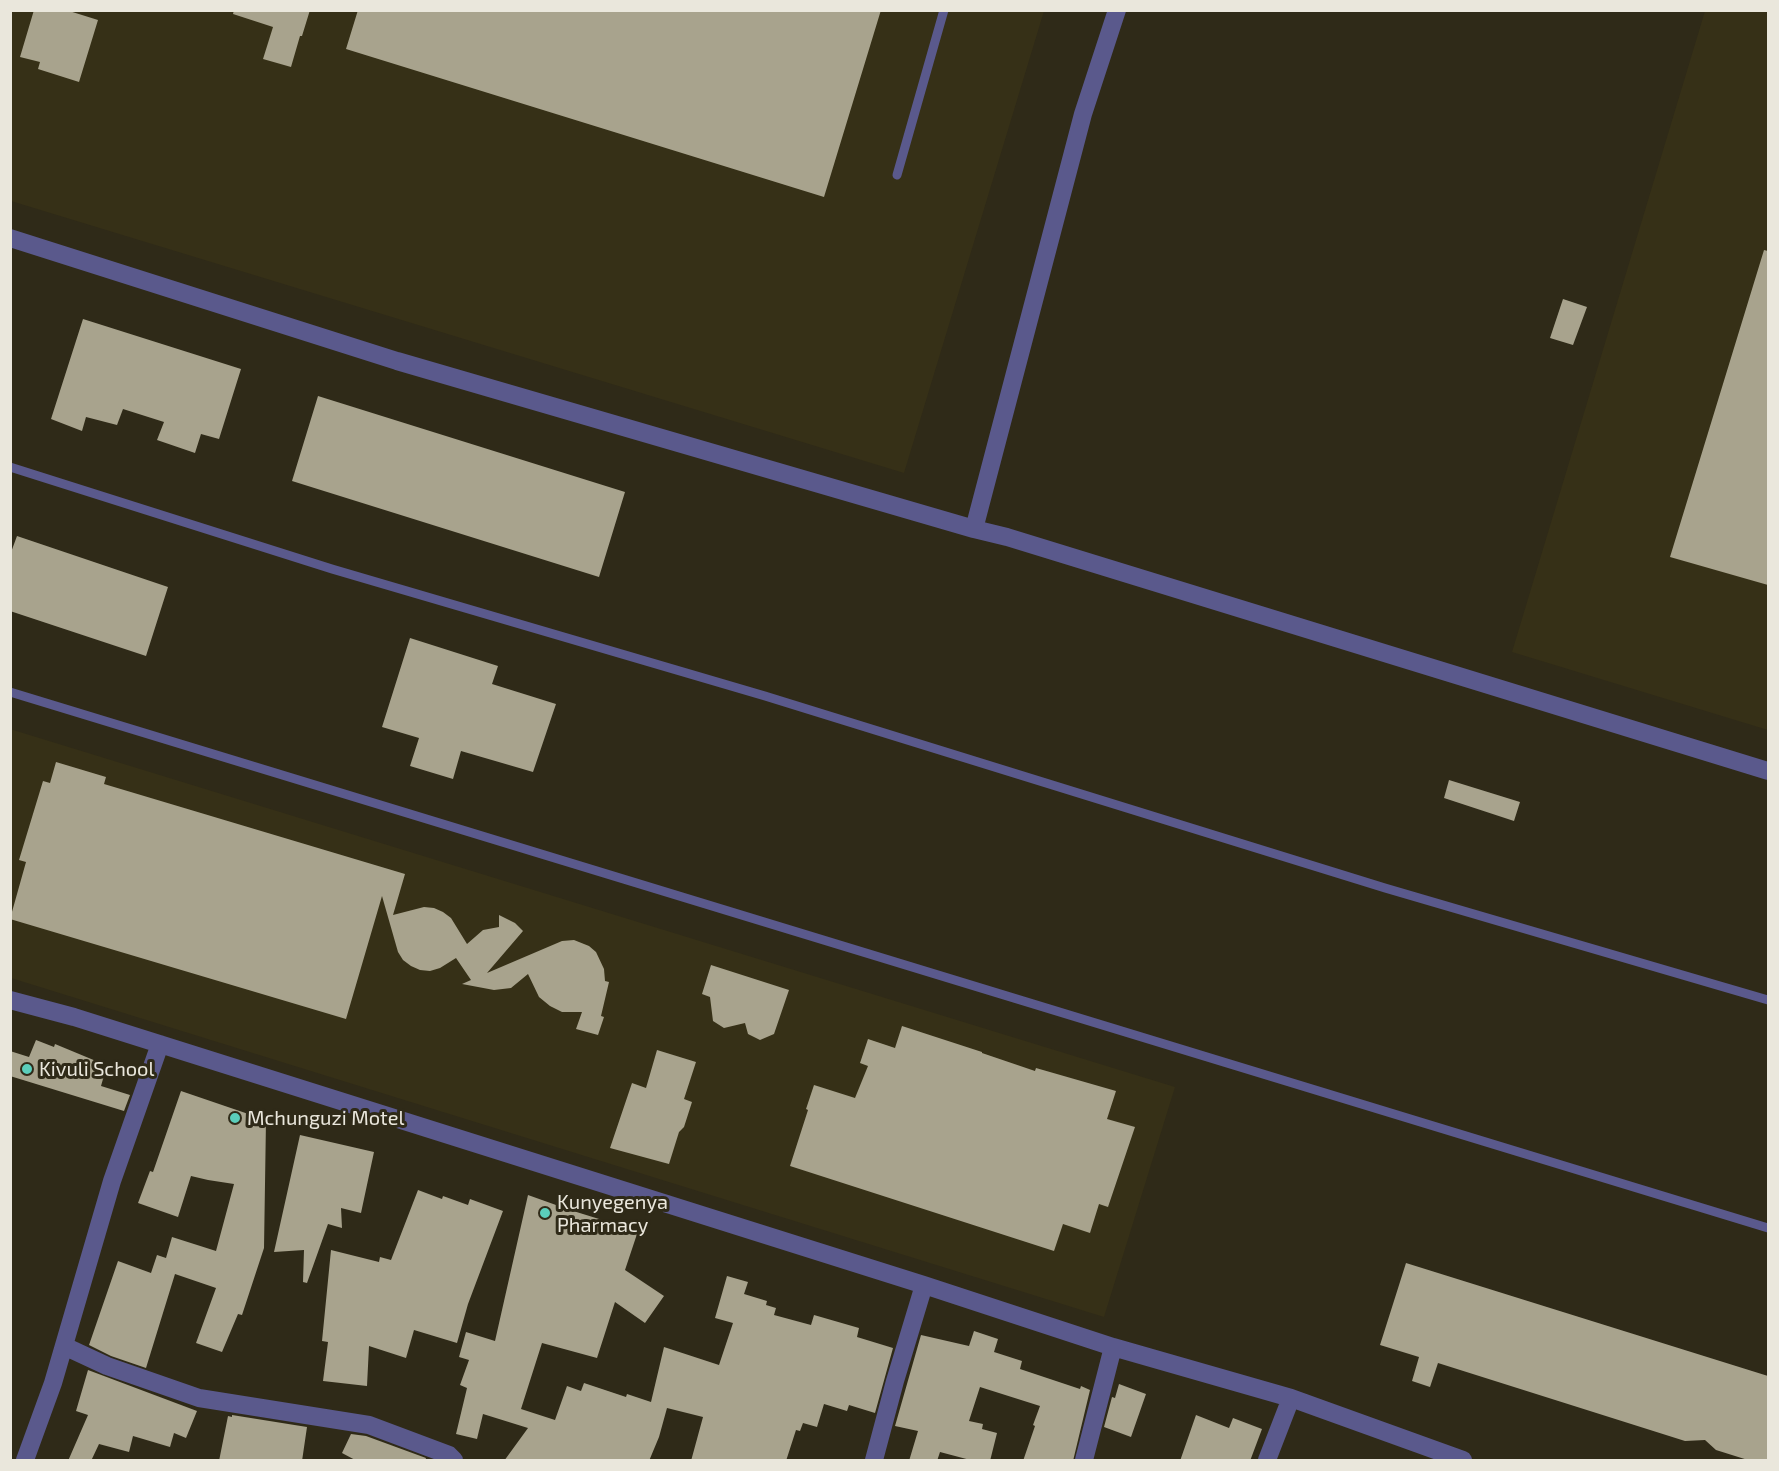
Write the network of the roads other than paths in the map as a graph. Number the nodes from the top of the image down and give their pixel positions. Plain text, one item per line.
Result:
1 (944, 10) edge
2 (1117, 10) edge
3 (897, 174) dead end
4 (10, 238) edge
5 (10, 467) edge
6 (974, 530) junction
7 (10, 692) edge
8 (1768, 771) edge
9 (10, 1000) edge
10 (1768, 1000) edge
11 (160, 1044) junction
12 (1768, 1228) edge
13 (924, 1284) junction
14 (64, 1346) junction
15 (1113, 1347) junction
16 (1291, 1398) junction
17 (25, 1461) edge
18 (454, 1461) edge
19 (874, 1461) edge
20 (1084, 1461) edge
21 (1267, 1461) edge
22 (1463, 1461) edge

1 - 3 lane
2 - 6 street
4 - 6 street
5 - 10 lane
6 - 8 street
7 - 12 lane
9 - 11 street
11 - 13 street
11 - 14 street
13 - 15 street
13 - 19 street
14 - 17 street
14 - 18 street
15 - 16 street
15 - 20 street
16 - 21 street
16 - 22 street

